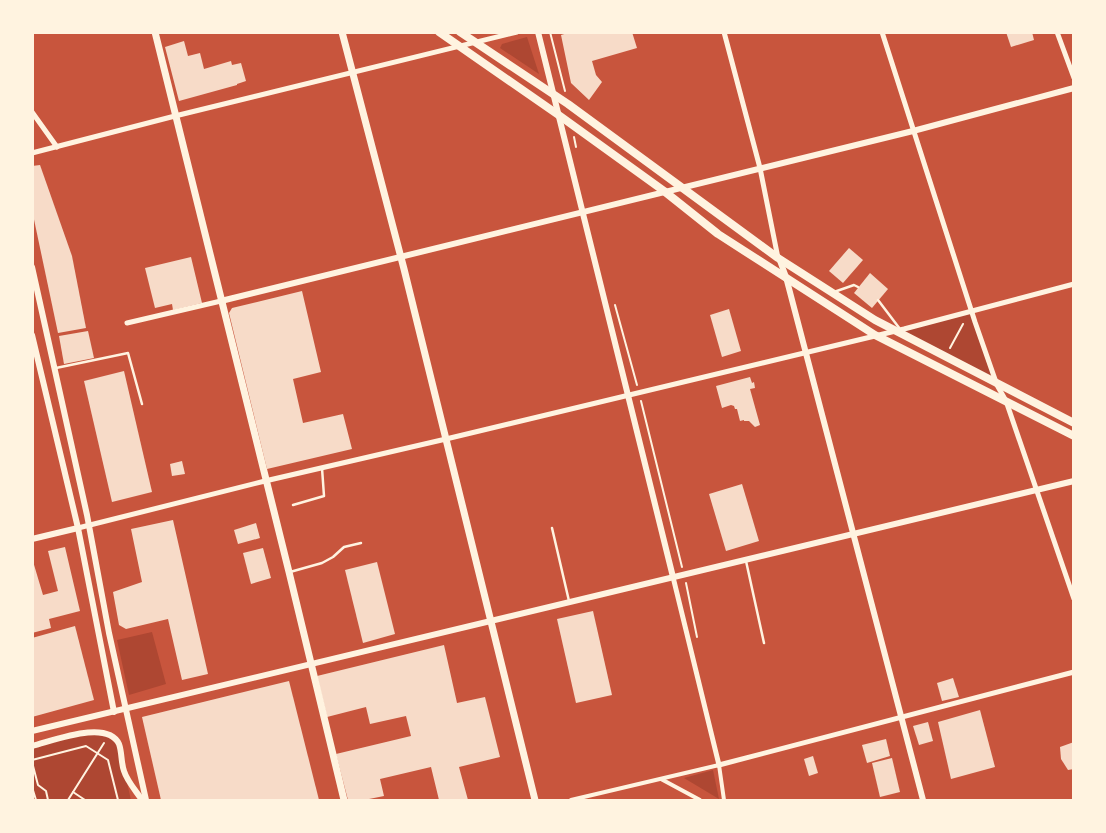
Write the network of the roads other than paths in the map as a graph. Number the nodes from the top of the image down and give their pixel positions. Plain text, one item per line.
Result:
1 (155, 32) edge
2 (342, 32) edge
3 (439, 32) edge
4 (460, 32) edge
5 (517, 32) edge
6 (538, 32) edge
7 (724, 32) edge
8 (882, 32) edge
9 (1057, 32) edge
10 (476, 43) junction
11 (459, 47) junction
12 (353, 74) junction
13 (1074, 78) edge
14 (1074, 88) edge
15 (555, 95) junction
16 (32, 112) edge
17 (175, 116) junction
18 (560, 116) junction
19 (913, 131) junction
20 (57, 147) junction
21 (32, 153) edge
22 (760, 168) junction
23 (680, 187) junction
24 (664, 191) junction
25 (583, 211) junction
26 (400, 255) junction
27 (778, 258) junction
28 (32, 267) edge
29 (786, 276) junction
30 (1074, 284) edge
31 (858, 287) dead end
32 (832, 293) junction
33 (878, 300) dead end
34 (221, 301) junction
35 (972, 312) junction
36 (127, 323) dead end
37 (898, 330) junction
38 (32, 335) edge
39 (875, 335) junction
40 (806, 352) junction
41 (55, 369) junction
42 (998, 385) junction
43 (628, 394) junction
44 (1006, 401) junction
45 (142, 404) dead end
46 (1074, 423) edge
47 (1074, 436) edge
48 (446, 439) junction
49 (322, 468) junction
50 (265, 481) junction
51 (1074, 481) edge
52 (1036, 490) junction
53 (293, 505) dead end
54 (89, 525) junction
55 (78, 528) junction
56 (552, 528) dead end
57 (853, 534) junction
58 (32, 539) edge
59 (361, 543) dead end
60 (746, 560) junction
61 (289, 572) junction
62 (673, 577) junction
63 (1074, 599) edge
64 (569, 602) junction
65 (491, 621) junction
66 (764, 643) dead end
67 (310, 664) junction
68 (1074, 672) edge
69 (126, 709) junction
70 (114, 712) junction
71 (902, 717) junction
72 (32, 731) edge
73 (32, 746) edge
74 (719, 764) junction
75 (661, 779) junction
76 (142, 800) edge
77 (146, 800) edge
78 (344, 800) edge
79 (535, 800) edge
80 (572, 800) edge
81 (700, 800) edge
82 (724, 800) edge
83 (924, 800) edge

1 - 17 main road
2 - 12 main road
3 - 11 main road
4 - 10 main road
5 - 10 street
6 - 15 street
7 - 22 street
8 - 19 street
9 - 13 street
10 - 11 street
10 - 15 main road
11 - 12 street
11 - 18 main road
12 - 17 street
12 - 26 main road
14 - 19 street
15 - 18 street
15 - 23 main road
16 - 20 street
17 - 20 street
17 - 34 main road
18 - 24 main road
18 - 25 street
19 - 22 street
19 - 35 street
20 - 21 street
22 - 23 street
22 - 27 street
23 - 24 street
23 - 27 main road
24 - 25 street
24 - 29 main road
25 - 26 street
25 - 43 street
26 - 34 street
26 - 48 main road
27 - 29 street
27 - 32 main road
28 - 41 street
29 - 39 main road
29 - 40 street
30 - 35 street
31 - 32 lane
32 - 37 main road
33 - 37 lane
34 - 36 street
34 - 50 main road
35 - 37 street
35 - 42 street
37 - 39 street
37 - 42 main road
38 - 55 street
39 - 40 street
39 - 44 main road
40 - 43 street
40 - 57 street
41 - 45 lane
41 - 54 street
42 - 44 street
42 - 46 main road
43 - 48 street
43 - 62 street
44 - 47 main road
44 - 52 street
48 - 49 street
48 - 65 main road
49 - 50 street
49 - 53 lane
50 - 54 street
50 - 61 main road
51 - 52 street
52 - 57 street
52 - 63 street
54 - 55 street
54 - 69 street
55 - 58 street
55 - 70 street
56 - 64 lane
57 - 60 street
57 - 71 street
59 - 61 lane
60 - 62 street
60 - 66 lane
61 - 67 main road
62 - 64 street
62 - 74 street
64 - 65 street
65 - 67 street
65 - 79 main road
67 - 69 street
67 - 78 main road
68 - 71 street
69 - 70 street
69 - 77 street
70 - 72 street
71 - 74 street
71 - 83 street
73 - 76 street
74 - 75 street
74 - 82 street
75 - 80 street
75 - 81 street

